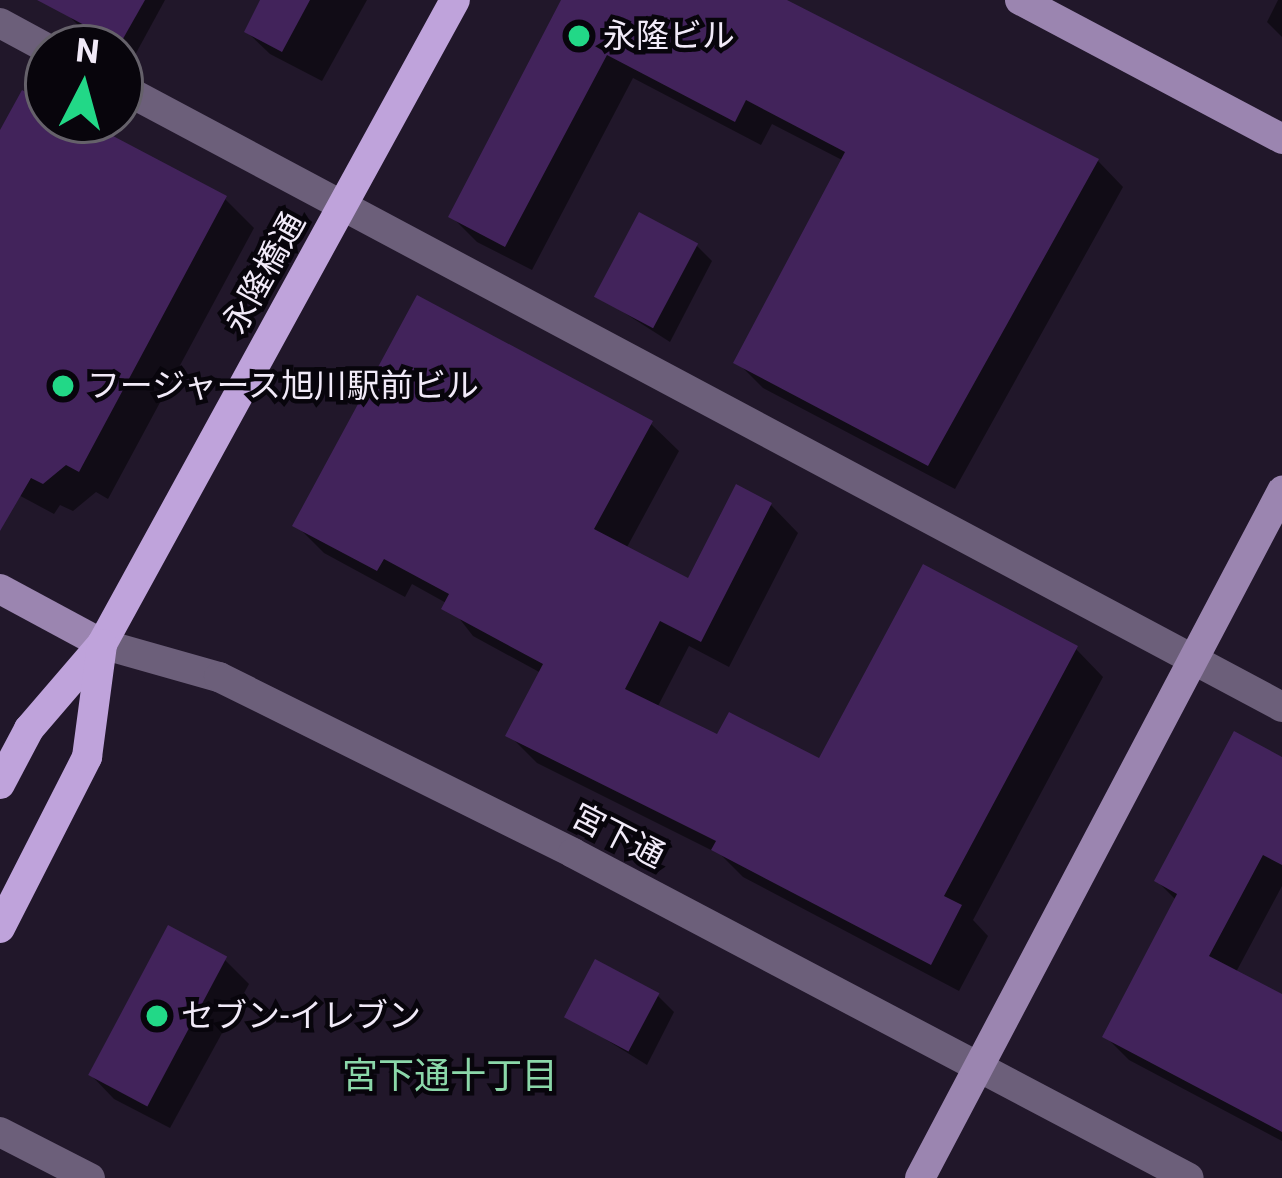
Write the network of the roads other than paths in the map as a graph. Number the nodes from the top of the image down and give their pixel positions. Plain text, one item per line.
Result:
1 (455, 0) edge
2 (1020, 0) edge
3 (144, 100) edge
4 (1282, 139) edge
5 (342, 206) junction
6 (1282, 491) edge
7 (0, 589) edge
8 (102, 644) junction
9 (1193, 660) junction
10 (1282, 707) edge
11 (0, 784) edge
12 (0, 928) edge
13 (979, 1066) junction
14 (0, 1132) edge
15 (90, 1178) edge
16 (920, 1178) edge
17 (1189, 1178) edge

1 - 5 main road, 永隆橋通
2 - 4 street
3 - 5 street
5 - 8 main road, 永隆橋通
5 - 9 street
6 - 9 street
7 - 8 street, 宮下通
8 - 11 main road, 永隆橋通
8 - 12 main road, 永隆橋通
8 - 13 street, 宮下通
9 - 10 street
9 - 13 street
13 - 16 street
13 - 17 street, 宮下通
14 - 15 street

